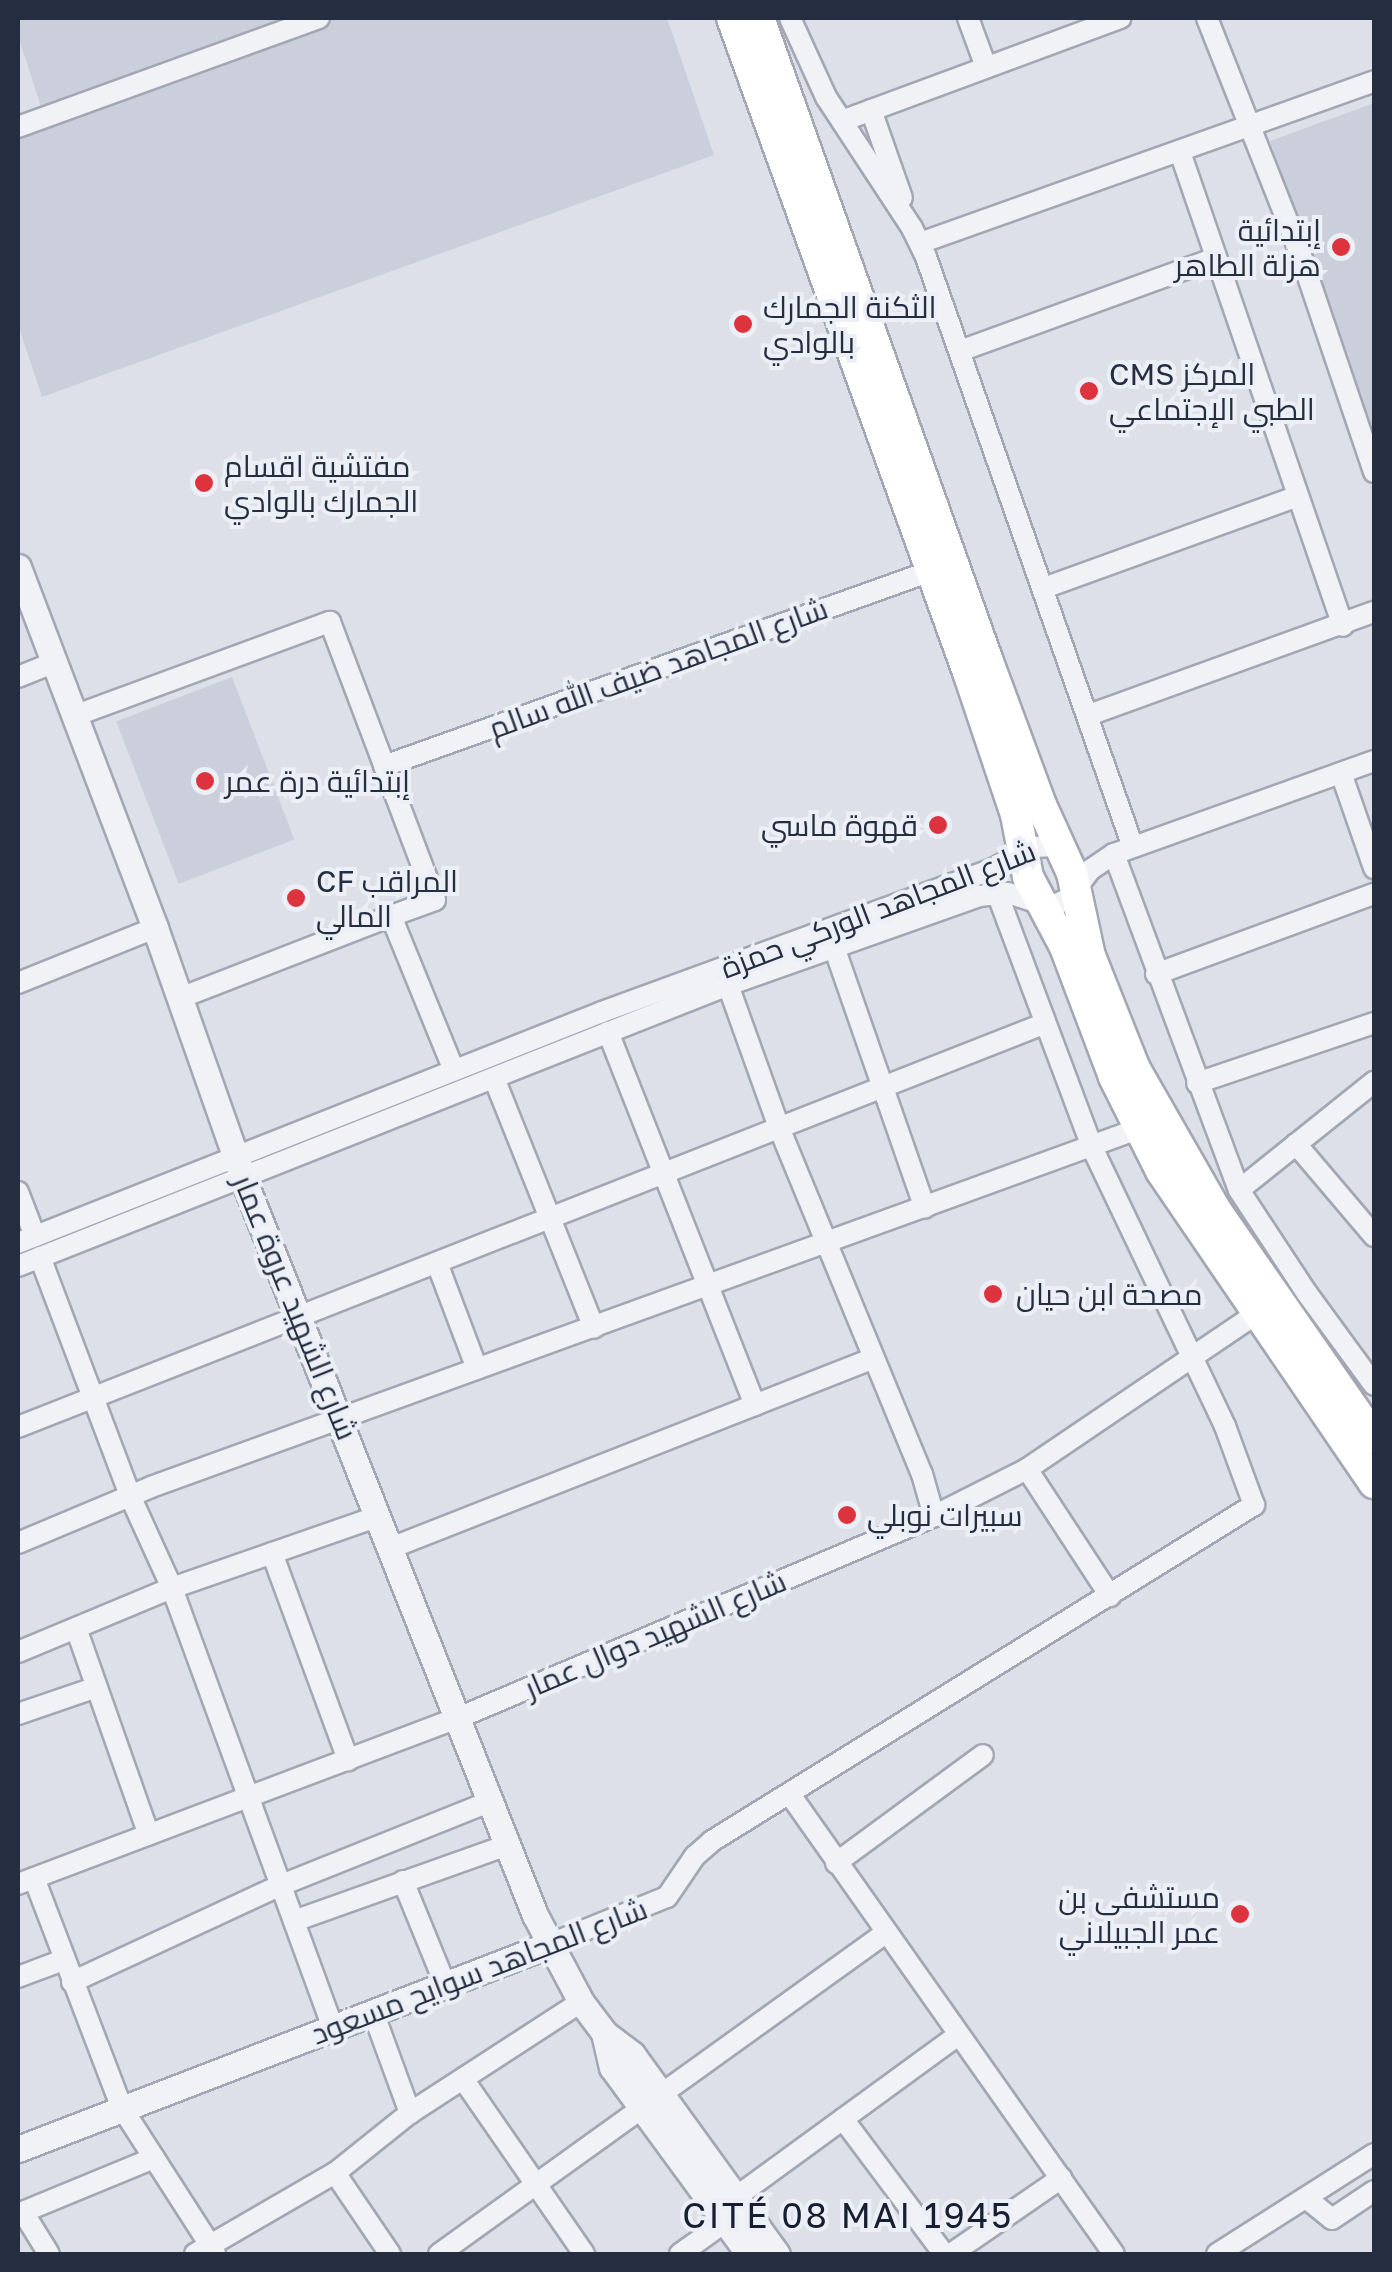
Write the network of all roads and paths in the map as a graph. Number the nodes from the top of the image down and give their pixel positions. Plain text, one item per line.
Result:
1 (320, 18) edge
2 (732, 18) edge
3 (759, 18) edge
4 (790, 18) edge
5 (968, 18) edge
6 (1121, 18) edge
7 (1208, 18) edge
8 (1086, 23) edge
9 (986, 67) junction
10 (1374, 81) edge
11 (871, 110) junction
12 (842, 121) junction
13 (18, 127) edge
14 (1249, 128) junction
15 (1180, 152) junction
16 (916, 235) junction
17 (1216, 258) junction
18 (960, 351) junction
19 (1374, 472) edge
20 (1296, 497) junction
21 (18, 567) edge
22 (931, 571) junction
23 (1044, 588) junction
24 (1374, 612) edge
25 (1343, 626) junction
26 (53, 663) junction
27 (18, 677) edge
28 (74, 716) junction
29 (1089, 716) junction
30 (1374, 761) edge
31 (384, 766) junction
32 (1341, 773) junction
33 (1060, 849) junction
34 (1022, 855) junction
35 (1105, 863) junction
36 (1374, 868) edge
37 (997, 892) junction
38 (1374, 894) edge
39 (1044, 906) junction
40 (392, 916) junction
41 (156, 928) junction
42 (834, 947) junction
43 (1156, 974) junction
44 (18, 983) edge
45 (728, 985) junction
46 (180, 998) junction
47 (1374, 1023) edge
48 (1043, 1024) junction
49 (608, 1032) junction
50 (454, 1070) junction
51 (494, 1078) junction
52 (1374, 1082) edge
53 (1197, 1083) junction
54 (881, 1086) junction
55 (778, 1125) junction
56 (1138, 1129) junction
57 (1296, 1144) junction
58 (1092, 1147) junction
59 (240, 1168) junction
60 (663, 1173) junction
61 (1239, 1190) junction
62 (18, 1192) edge
63 (925, 1208) junction
64 (548, 1218) junction
65 (1374, 1234) edge
66 (26, 1240) edge
67 (827, 1245) junction
68 (40, 1258) junction
69 (438, 1263) junction
70 (18, 1266) edge
71 (707, 1288) junction
72 (1257, 1313) junction
73 (298, 1319) junction
74 (594, 1328) junction
75 (874, 1358) junction
76 (1192, 1359) junction
77 (477, 1368) junction
78 (1374, 1385) edge
79 (95, 1400) junction
80 (755, 1405) junction
81 (340, 1418) junction
82 (18, 1428) edge
83 (1374, 1438) edge
84 (1027, 1469) junction
85 (1374, 1483) edge
86 (132, 1498) junction
87 (378, 1516) junction
88 (934, 1516) junction
89 (18, 1542) edge
90 (391, 1548) junction
91 (272, 1553) junction
92 (172, 1588) junction
93 (1110, 1596) junction
94 (76, 1628) junction
95 (18, 1652) edge
96 (98, 1688) junction
97 (18, 1714) edge
98 (458, 1718) junction
99 (982, 1755) dead end
100 (348, 1760) junction
101 (791, 1796) junction
102 (249, 1797) junction
103 (491, 1801) junction
104 (148, 1835) junction
105 (508, 1845) junction
106 (836, 1863) junction
107 (26, 1881) edge
108 (403, 1881) junction
109 (279, 1886) junction
110 (294, 1921) junction
111 (884, 1934) junction
112 (548, 1946) junction
113 (63, 1960) junction
114 (18, 1977) edge
115 (72, 1982) junction
116 (445, 1984) junction
117 (581, 2002) junction
118 (373, 2012) junction
119 (333, 2028) junction
120 (958, 2036) junction
121 (463, 2080) junction
122 (652, 2102) junction
123 (122, 2108) junction
124 (410, 2114) junction
125 (843, 2119) junction
126 (18, 2148) edge
127 (1374, 2154) edge
128 (154, 2158) junction
129 (335, 2172) junction
130 (1060, 2178) junction
131 (536, 2186) junction
132 (1374, 2191) edge
133 (736, 2197) junction
134 (1306, 2198) junction
135 (20, 2213) edge
136 (725, 2222) junction
137 (207, 2252) edge
138 (48, 2254) edge
139 (390, 2254) edge
140 (439, 2254) edge
141 (584, 2254) edge
142 (680, 2254) edge
143 (749, 2254) edge
144 (778, 2254) edge
145 (948, 2254) edge
146 (1114, 2254) edge
147 (1217, 2254) edge

1 - 13 street
2 - 22 main road
3 - 33 main road
4 - 12 street
5 - 9 street
6 - 8 street
7 - 14 street
8 - 9 street
9 - 11 street
10 - 14 street
11 - 12 street
11 - 16 street
12 - 16 street
14 - 15 street
14 - 19 street
15 - 16 street
15 - 17 street
16 - 18 street
17 - 18 street
17 - 20 street
18 - 23 street
20 - 23 street
20 - 25 street
21 - 26 street, شارع الشهيد عروة عمار
22 - 31 street, شارع المجاهد ضيف الله سالم
22 - 34 main road
23 - 29 street
24 - 25 street
25 - 29 street
26 - 27 street
26 - 28 street, شارع الشهيد عروة عمار
28 - 31 street
28 - 41 street, شارع الشهيد عروة عمار
29 - 35 street
30 - 32 street, شارع المجاهد الوركي حمزة
31 - 40 street
32 - 35 street, شارع المجاهد الوركي حمزة
32 - 36 street
33 - 34 street, شارع المجاهد الوركي حمزة
33 - 35 main road
34 - 39 main road
34 - 50 street, شارع المجاهد الوركي حمزة
35 - 39 street, شارع المجاهد الوركي حمزة
35 - 43 street
35 - 83 main road
37 - 39 street, شارع المجاهد الوركي حمزة
37 - 42 street, شارع المجاهد الوركي حمزة
37 - 48 street
38 - 43 street
39 - 56 main road
40 - 46 street
40 - 50 street
41 - 44 street
41 - 46 street, شارع الشهيد عروة عمار
42 - 45 street, شارع المجاهد الوركي حمزة
42 - 54 street
43 - 53 street
45 - 49 street, شارع المجاهد الوركي حمزة
45 - 55 street
46 - 59 street, شارع الشهيد عروة عمار
47 - 53 street
48 - 54 street
48 - 58 street
49 - 51 street, شارع المجاهد الوركي حمزة
49 - 60 street
50 - 59 street, شارع المجاهد الوركي حمزة
51 - 59 street, شارع المجاهد الوركي حمزة
51 - 64 street
52 - 57 street
53 - 61 street
54 - 55 street
54 - 63 street
55 - 60 street
55 - 67 street
56 - 58 street
56 - 72 main road
57 - 61 street
57 - 65 street
58 - 63 street
58 - 76 street
59 - 66 street, شارع المجاهد الوركي حمزة
59 - 68 street, شارع المجاهد الوركي حمزة
59 - 73 street, شارع الشهيد عروة عمار
60 - 64 street
60 - 71 street
61 - 78 street
62 - 66 street
63 - 67 street
64 - 69 street
64 - 74 street
67 - 71 street
67 - 75 street
68 - 70 street, شارع المجاهد الوركي حمزة
68 - 79 street
69 - 73 street
69 - 77 street
71 - 74 street
71 - 80 street
72 - 76 street, شارع الشهيد دوال عمار
72 - 85 main road
73 - 79 street
73 - 81 street, شارع الشهيد عروة عمار
74 - 77 street
75 - 80 street
75 - 88 street
76 - 84 street, شارع الشهيد دوال عمار
76 - 93 street, شارع المجاهد سوايح مسعود
77 - 81 street
79 - 82 street
79 - 86 street
80 - 90 street
81 - 86 street
81 - 87 street, شارع الشهيد عروة عمار
84 - 88 street, شارع الشهيد دوال عمار
84 - 93 street
86 - 89 street
86 - 92 street
87 - 90 street, شارع الشهيد عروة عمار
87 - 91 street
88 - 98 street, شارع الشهيد دوال عمار
90 - 98 street, شارع الشهيد عروة عمار
91 - 92 street
91 - 100 street
92 - 94 street
92 - 102 street
93 - 101 street, شارع المجاهد سوايح مسعود
94 - 95 street
94 - 96 street
96 - 97 street
96 - 104 street
98 - 100 street, شارع الشهيد دوال عمار
98 - 103 street, شارع الشهيد عروة عمار
99 - 106 street
100 - 102 street, شارع الشهيد دوال عمار
101 - 106 street
101 - 112 street, شارع المجاهد سوايح مسعود
102 - 104 street, شارع الشهيد دوال عمار
102 - 109 street
103 - 105 street, شارع الشهيد عروة عمار
103 - 109 street
104 - 107 street, شارع الشهيد دوال عمار
105 - 108 street
105 - 112 street, شارع الشهيد عروة عمار
106 - 111 street
107 - 113 street
108 - 110 street
108 - 116 street
109 - 110 street
109 - 115 street
110 - 119 street
111 - 120 street
111 - 122 street
112 - 116 street, شارع المجاهد سوايح مسعود
112 - 117 street, شارع الشهيد عروة عمار
113 - 114 street
113 - 115 street
115 - 123 street
116 - 118 street, شارع المجاهد سوايح مسعود
117 - 121 street
117 - 122 street, شارع الشهيد عروة عمار
118 - 119 street, شارع المجاهد سوايح مسعود
118 - 124 street
119 - 123 street, شارع المجاهد سوايح مسعود
120 - 125 street
120 - 130 street
121 - 124 street
121 - 131 street
122 - 131 street
122 - 133 street, شارع الشهيد عروة عمار
122 - 136 street, شارع الشهيد عروة عمار
123 - 126 street, شارع المجاهد سوايح مسعود
123 - 128 street
124 - 129 street
125 - 133 street
125 - 145 street
127 - 134 street
128 - 135 street
128 - 137 street
129 - 137 street
129 - 139 street
130 - 145 street
130 - 146 street
131 - 140 street
131 - 141 street
132 - 134 street
133 - 144 street, شارع الشهيد عروة عمار
134 - 147 street
135 - 138 street
136 - 142 street
136 - 143 street, شارع الشهيد عروة عمار

